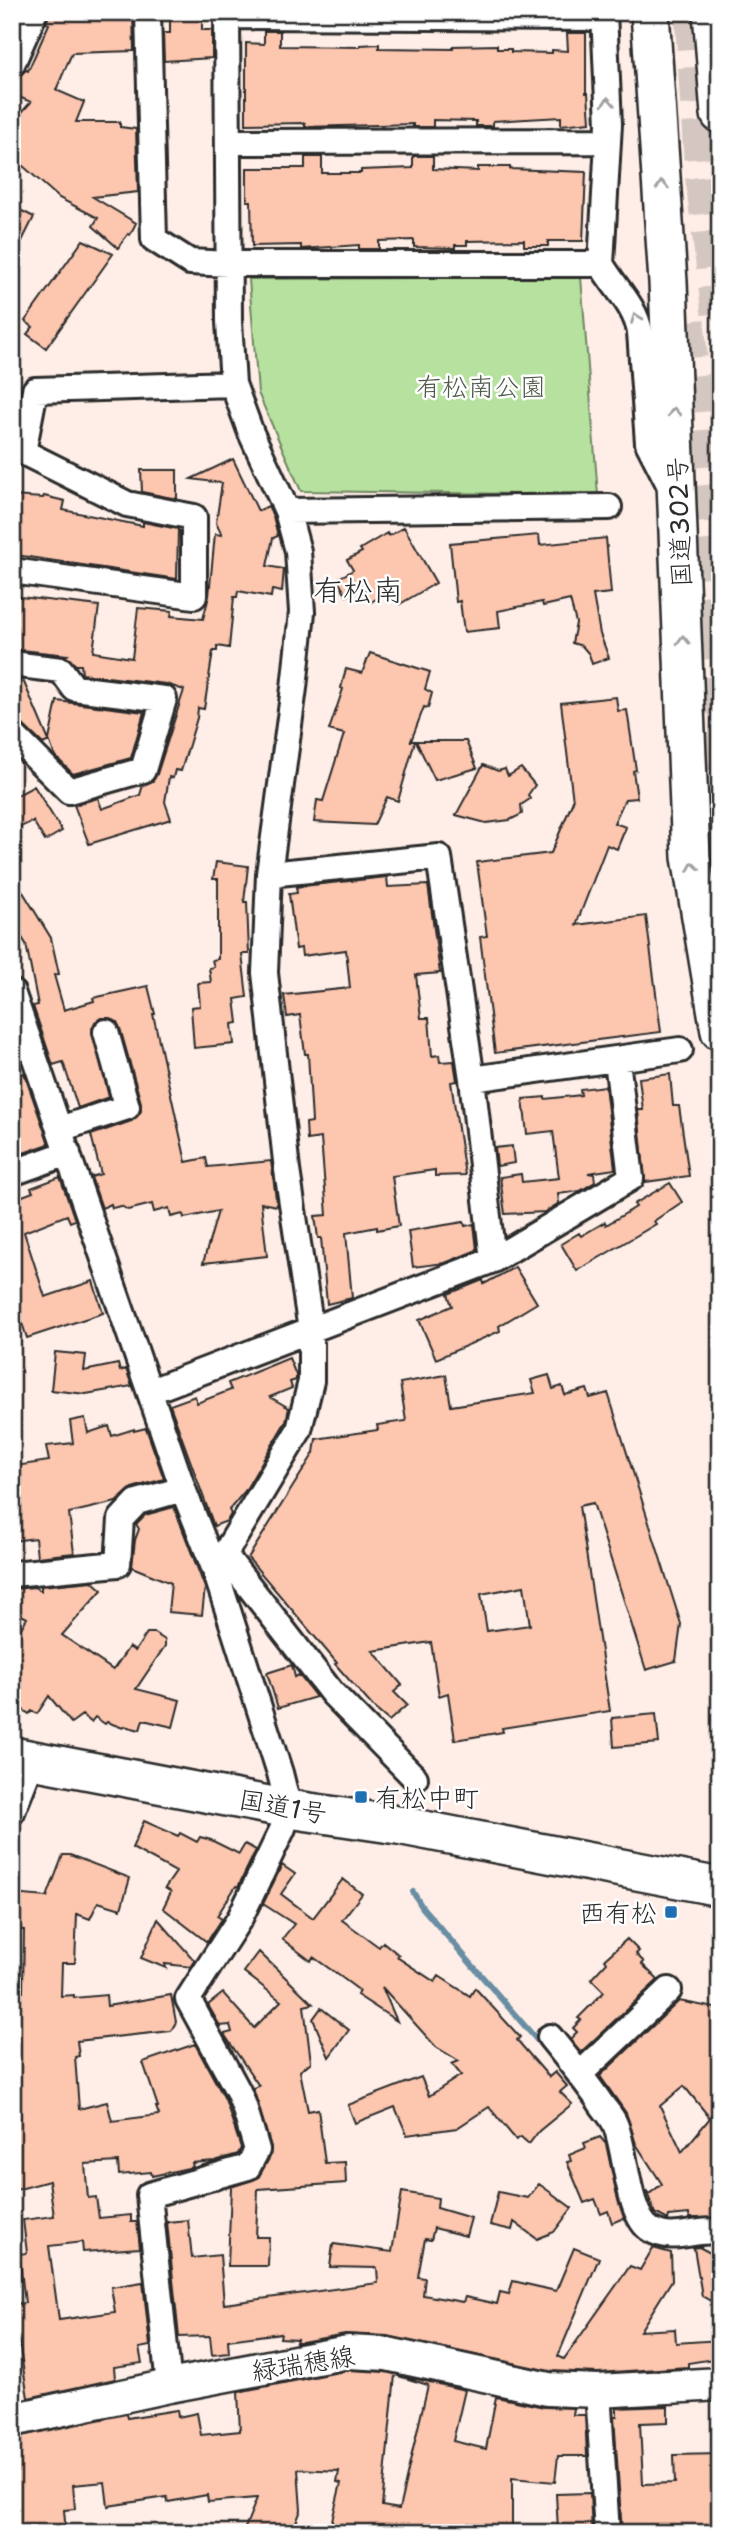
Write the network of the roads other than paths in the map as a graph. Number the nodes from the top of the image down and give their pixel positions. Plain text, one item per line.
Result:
1 (35, 12) edge
2 (148, 12) edge
3 (650, 12) edge
4 (712, 12) edge
5 (227, 14) edge
6 (604, 15) edge
7 (12, 64) edge
8 (720, 114) edge
9 (608, 141) junction
10 (228, 142) junction
11 (229, 264) junction
12 (601, 264) junction
13 (233, 384) junction
14 (18, 452) edge
15 (678, 500) junction
16 (609, 507) dead end
17 (287, 511) junction
18 (12, 571) edge
19 (12, 664) edge
20 (12, 734) edge
21 (269, 874) junction
22 (12, 992) edge
23 (717, 992) edge
24 (720, 1031) edge
25 (106, 1032) dead end
26 (680, 1050) dead end
27 (617, 1060) junction
28 (472, 1079) junction
29 (60, 1129) junction
30 (68, 1153) junction
31 (12, 1173) edge
32 (493, 1260) junction
33 (311, 1331) junction
34 (150, 1391) junction
35 (183, 1489) junction
36 (219, 1562) junction
37 (12, 1574) edge
38 (22, 1758) edge
39 (415, 1778) dead end
40 (289, 1809) junction
41 (12, 1812) edge
42 (720, 1887) edge
43 (669, 1990) dead end
44 (550, 2037) dead end
45 (580, 2074) junction
46 (720, 2233) edge
47 (720, 2384) edge
48 (169, 2386) junction
49 (598, 2391) junction
50 (12, 2420) edge
51 (607, 2533) edge

1 - 7 street
2 - 11 street
15 -> 3 highway, 国道302号
4 - 8 highway
5 - 6 street
5 - 10 street
9 -> 6 street
9 - 10 street
9 - 12 street
10 - 11 street
11 - 12 street
11 - 13 street
15 -> 12 street
13 - 14 street
13 - 17 street
14 - 18 street
23 -> 15 highway, 国道302号
16 - 17 street
17 - 21 street
19 - 20 street
21 - 28 street
21 - 33 street
22 - 29 street
23 - 24 highway, 国道302号
25 - 29 street
26 - 27 street
27 - 28 street
27 - 32 street
28 - 32 street
29 - 30 street
30 - 31 street
30 - 34 street
32 - 33 street
33 - 34 street
33 - 36 street
34 - 35 street
35 - 36 street
35 - 37 street
36 - 39 street
36 - 40 street
38 - 40 highway, 国道1号
38 - 41 street
40 - 42 highway, 国道1号
40 - 48 street
43 - 45 street
44 - 45 street
45 - 46 street
47 - 49 main road, 緑瑞穂線
48 - 49 main road, 緑瑞穂線
48 - 50 main road, 緑瑞穂線
49 - 51 street

